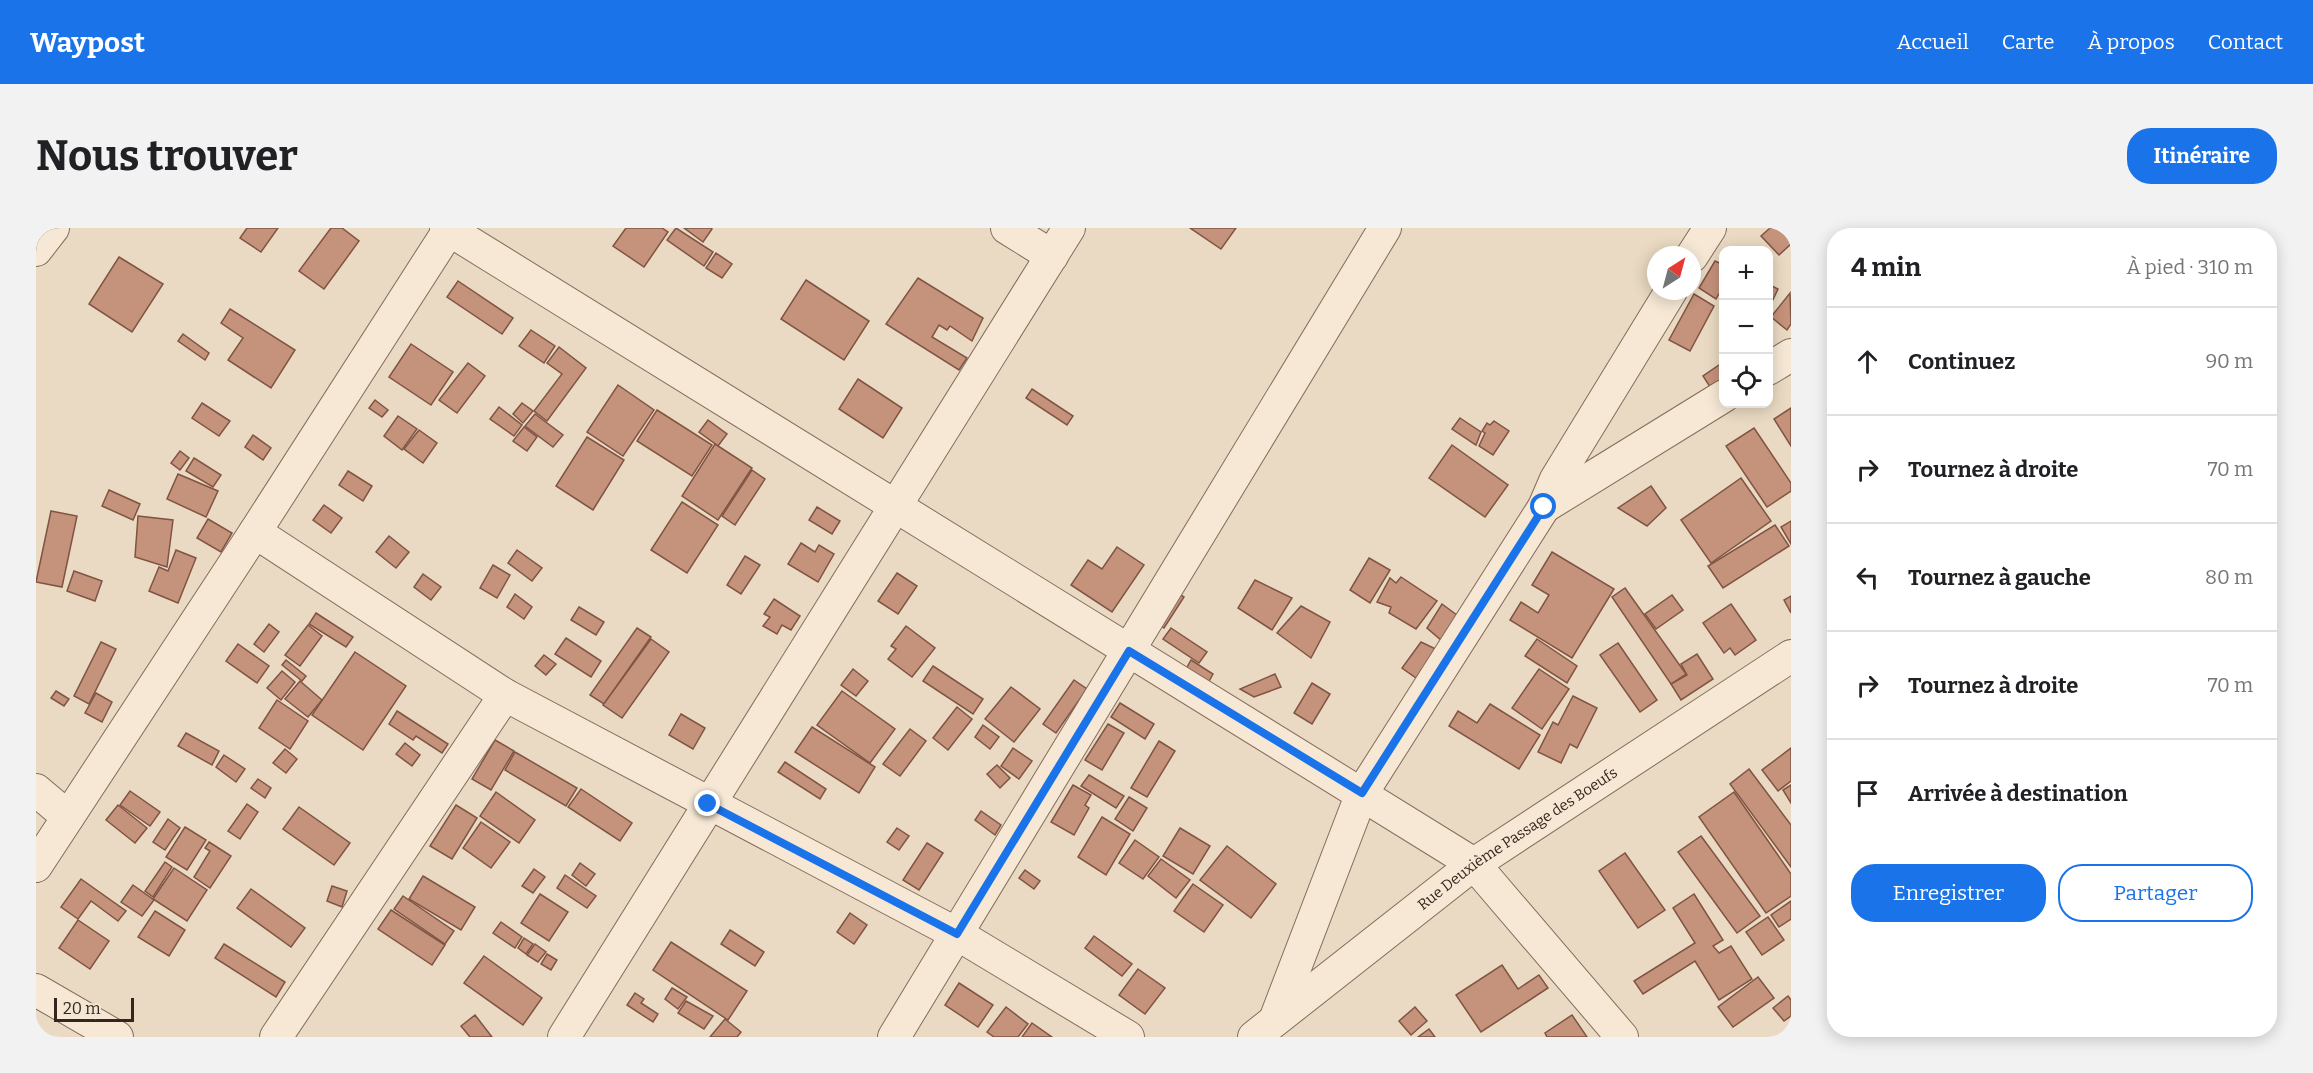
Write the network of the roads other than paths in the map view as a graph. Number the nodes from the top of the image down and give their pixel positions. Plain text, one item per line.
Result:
1 (53, 228) edge
2 (1007, 228) edge
3 (1069, 228) edge
4 (1384, 228) edge
5 (1710, 228) edge
6 (448, 229) edge
7 (1698, 246) edge
8 (36, 250) edge
9 (1052, 256) junction
10 (1665, 300) edge
11 (1791, 355) edge
12 (1773, 366) edge
13 (1719, 399) edge
14 (895, 504) junction
15 (1544, 507) junction
16 (255, 532) junction
17 (1129, 651) junction
18 (1791, 656) edge
19 (505, 695) junction
20 (36, 790) edge
21 (1362, 793) junction
22 (708, 804) junction
23 (68, 817) junction
24 (1474, 864) junction
25 (36, 866) edge
26 (957, 934) junction
27 (36, 990) edge
28 (1264, 1029) edge
29 (117, 1037) edge
30 (276, 1037) edge
31 (564, 1037) edge
32 (894, 1037) edge
33 (1128, 1037) edge
34 (1622, 1037) edge

1 - 8 street
2 - 9 street
3 - 9 street
4 - 17 street
5 - 7 street
6 - 14 street
6 - 16 street
9 - 14 street
10 - 15 street
11 - 12 street
13 - 15 street
14 - 17 street
14 - 22 street
15 - 21 street
16 - 19 street
16 - 23 street
17 - 21 street
17 - 26 street
18 - 24 street, Rue Deuxième Passage des Boeufs
19 - 22 street
19 - 30 street
20 - 23 street
21 - 24 street
21 - 28 street
22 - 26 street
22 - 31 street
23 - 25 street
24 - 28 street, Rue Deuxième Passage des Boeufs
24 - 34 street
26 - 32 street
26 - 33 street
27 - 29 street

